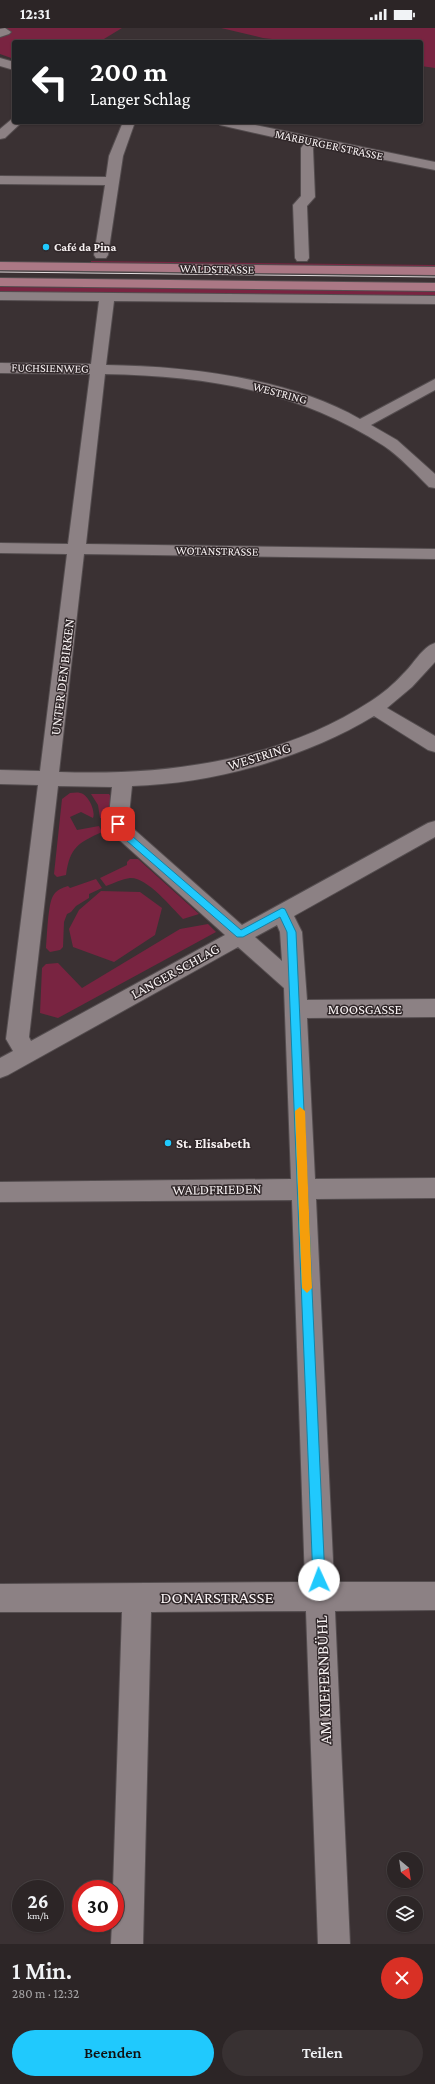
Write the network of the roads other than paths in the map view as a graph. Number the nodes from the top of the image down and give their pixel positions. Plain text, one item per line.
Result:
1 (0, 62) edge
2 (12, 65) edge
3 (14, 124) edge
4 (128, 124) edge
5 (233, 124) edge
6 (0, 135) edge
7 (312, 142) junction
8 (435, 166) edge
9 (0, 180) edge
10 (111, 181) junction
11 (101, 255) dead end
12 (302, 258) dead end
13 (0, 266) edge
14 (435, 271) edge
15 (0, 282) edge
16 (435, 286) edge
17 (0, 296) edge
18 (107, 297) junction
19 (259, 298) junction
20 (435, 300) edge
21 (259, 315) dead end
22 (0, 368) edge
23 (100, 369) junction
24 (435, 384) edge
25 (362, 424) junction
26 (435, 483) edge
27 (0, 548) edge
28 (77, 549) junction
29 (435, 554) edge
30 (435, 649) edge
31 (374, 708) junction
32 (435, 745) edge
33 (0, 777) edge
34 (50, 778) junction
35 (123, 780) junction
36 (435, 828) edge
37 (282, 912) junction
38 (240, 935) junction
39 (295, 997) junction
40 (435, 1008) edge
41 (28, 1054) junction
42 (0, 1069) edge
43 (303, 1188) junction
44 (435, 1188) edge
45 (0, 1192) edge
46 (320, 1596) junction
47 (435, 1596) edge
48 (137, 1597) junction
49 (0, 1598) edge
50 (127, 1944) edge
51 (334, 1944) edge

1 - 2 street
3 - 6 street
4 - 10 street
5 - 7 street, MARBURGER STRASSE
7 - 8 street, MARBURGER STRASSE
7 - 12 street
9 - 10 street
10 - 11 street
13 - 14 main road, WALDSTRASSE
15 - 16 main road, WALDSTRASSE
17 - 18 street
18 - 19 street
18 - 23 street, UNTER DEN BIRKEN
19 - 20 street
19 - 21 street
22 - 23 street, FUCHSIENWEG
23 - 25 street, WESTRING
23 - 28 street, UNTER DEN BIRKEN
24 - 25 street
25 - 26 street, WESTRING
27 - 28 street, WOTANSTRASSE
28 - 29 street, WOTANSTRASSE
28 - 34 street, UNTER DEN BIRKEN
30 - 31 street, WESTRING
31 - 32 street
31 - 35 street, WESTRING
33 - 34 street, WESTRING
34 - 35 street, WESTRING
34 - 41 street, UNTER DEN BIRKEN
35 - 38 street
36 - 37 street, LANGER SCHLAG
37 - 38 street, LANGER SCHLAG
37 - 39 street, AM KIEFERNBÜHL
38 - 39 street
38 - 41 street, LANGER SCHLAG
39 - 40 street, MOOSGASSE
39 - 43 street, AM KIEFERNBÜHL
41 - 42 street, LANGER SCHLAG
43 - 44 street, WALDFRIEDEN
43 - 45 street, WALDFRIEDEN
43 - 46 street, AM KIEFERNBÜHL
46 - 47 street, DONARSTRASSE
46 - 48 street, DONARSTRASSE
46 - 51 street, AM KIEFERNBÜHL
48 - 49 street, DONARSTRASSE
48 - 50 street

